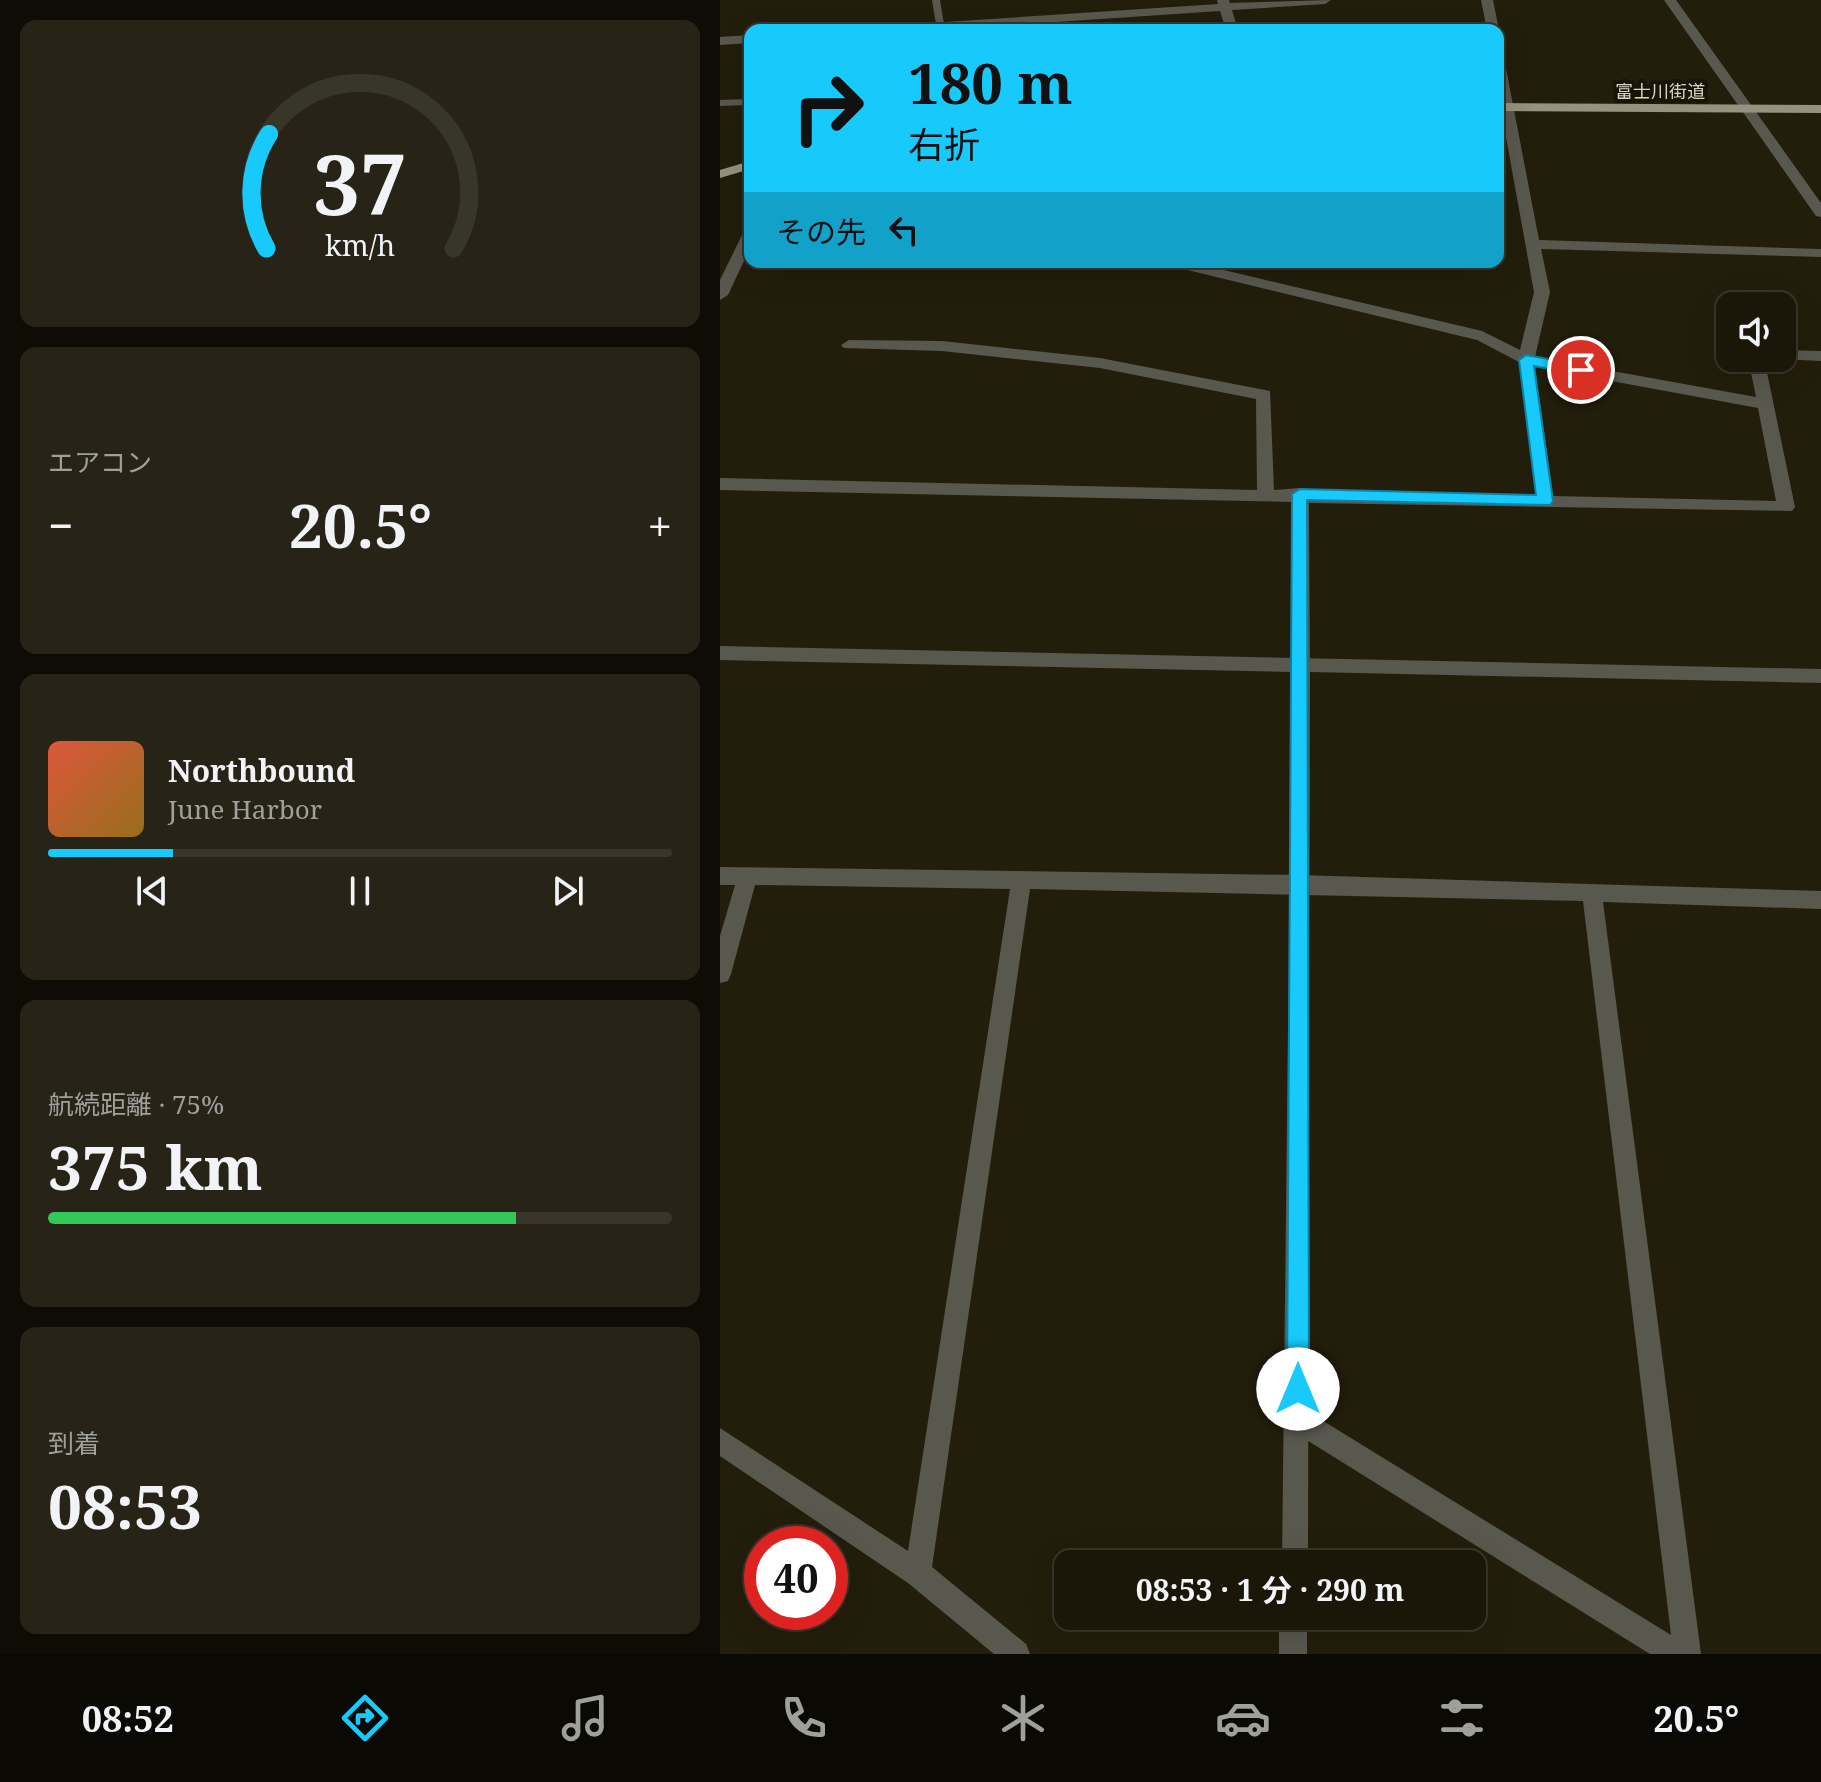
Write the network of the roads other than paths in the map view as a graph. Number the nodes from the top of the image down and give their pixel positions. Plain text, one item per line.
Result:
1 (936, 0) edge
2 (1325, 0) edge
3 (1487, 0) edge
4 (1670, 0) edge
5 (1224, 3) edge
6 (940, 24) edge
7 (986, 24) edge
8 (1230, 24) edge
9 (1492, 24) edge
10 (744, 39) edge
11 (720, 41) edge
12 (744, 102) edge
13 (720, 103) edge
14 (1504, 108) edge
15 (1746, 109) junction
16 (1821, 109) edge
17 (1504, 113) edge
18 (744, 167) edge
19 (720, 174) edge
20 (1821, 213) edge
21 (1533, 244) junction
22 (744, 245) edge
23 (1821, 253) edge
24 (1196, 268) edge
25 (720, 295) edge
26 (849, 345) dead end
27 (1796, 355) edge
28 (1821, 356) edge
29 (1526, 360) junction
30 (1759, 372) edge
31 (1765, 404) junction
32 (720, 484) edge
33 (1266, 494) junction
34 (1300, 494) junction
35 (1545, 501) junction
36 (720, 653) edge
37 (1301, 666) junction
38 (1821, 676) edge
39 (720, 876) edge
40 (747, 877) junction
41 (1021, 883) junction
42 (1299, 884) junction
43 (1592, 893) junction
44 (1821, 900) edge
45 (720, 974) edge
46 (1298, 1420) junction
47 (720, 1441) edge
48 (1295, 1550) edge
49 (918, 1573) junction
50 (1293, 1630) edge
51 (1016, 1654) edge
52 (1293, 1654) edge
53 (1676, 1654) edge
54 (1687, 1654) edge

1 - 6 lane
2 - 5 street
3 - 9 street
4 - 15 street
5 - 7 street
5 - 8 street
10 - 11 street
12 - 13 lane
14 - 15 main road, 富士川街道
15 - 16 main road, 富士川街道
15 - 20 street
17 - 21 street
18 - 19 main road
21 - 23 street
21 - 29 street
22 - 25 street
24 - 29 street
26 - 33 street
27 - 28 street
29 - 31 street
29 - 35 street
30 - 31 street
31 - 35 street
32 - 33 street
33 - 34 street
34 - 35 street
34 - 37 street
36 - 37 street
37 - 38 street
37 - 42 street
39 - 40 street
40 - 41 street
40 - 45 street
41 - 42 street
41 - 49 street
42 - 43 street
42 - 46 street
43 - 44 street
43 - 54 street
46 - 48 street
46 - 53 street
47 - 49 street
49 - 51 street
50 - 52 street

